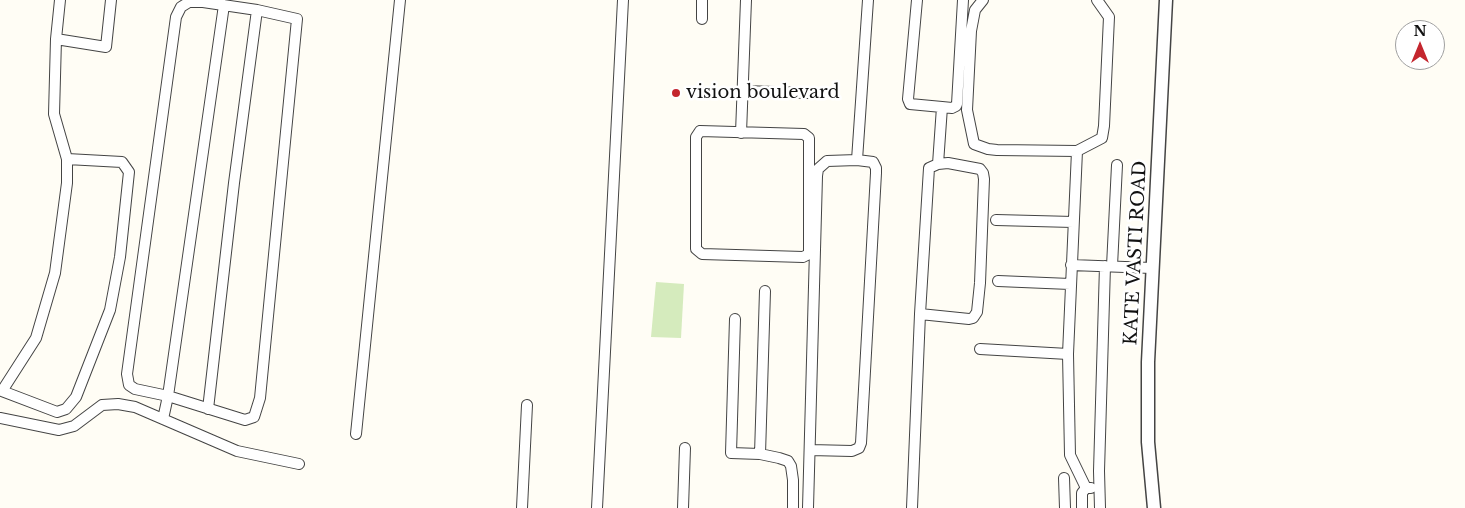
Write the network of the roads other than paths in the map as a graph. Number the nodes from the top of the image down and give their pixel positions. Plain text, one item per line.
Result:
1 (60, 0) edge
2 (111, 0) edge
3 (400, 0) edge
4 (623, 0) edge
5 (702, 0) edge
6 (746, 0) edge
7 (868, 0) edge
8 (916, 0) edge
9 (963, 0) edge
10 (983, 0) edge
11 (1097, 0) edge
12 (1166, 0) edge
13 (203, 1) edge
14 (224, 6) junction
15 (257, 10) junction
16 (702, 19) dead end
17 (56, 39) junction
18 (743, 91) junction
19 (808, 93) dead end
20 (942, 107) junction
21 (742, 133) junction
22 (1077, 152) junction
23 (67, 159) junction
24 (856, 160) junction
25 (938, 164) junction
26 (1117, 165) dead end
27 (996, 220) dead end
28 (1073, 222) junction
29 (1071, 265) junction
30 (1108, 266) junction
31 (1152, 268) junction
32 (998, 281) dead end
33 (1070, 284) junction
34 (765, 291) dead end
35 (920, 314) junction
36 (735, 319) dead end
37 (980, 349) dead end
38 (1068, 354) junction
39 (168, 396) junction
40 (527, 405) dead end
41 (208, 409) junction
42 (0, 418) edge
43 (163, 419) junction
44 (356, 434) dead end
45 (685, 448) dead end
46 (810, 450) junction
47 (760, 454) junction
48 (299, 464) dead end
49 (1064, 478) dead end
50 (1086, 488) junction
51 (1100, 488) junction
52 (522, 508) edge
53 (597, 508) edge
54 (683, 508) edge
55 (793, 508) edge
56 (808, 508) edge
57 (912, 508) edge
58 (1065, 508) edge
59 (1082, 508) edge
60 (1100, 508) edge
61 (1154, 508) edge

1 - 17 street
2 - 17 street
3 - 44 street
4 - 53 street
5 - 16 street
6 - 18 street
7 - 24 street
8 - 20 street
9 - 20 street
10 - 22 street
11 - 22 street
12 - 31 street, KATE VASTI ROAD
13 - 14 street
13 - 39 street
14 - 15 street
14 - 39 street
15 - 41 street
15 - 41 street
17 - 23 street
18 - 19 street
18 - 21 street
20 - 25 street
21 - 21 street
22 - 28 street
23 - 23 street
24 - 46 street
24 - 46 street
25 - 35 street
25 - 35 street
26 - 30 street
27 - 28 street
28 - 29 street
29 - 30 street
29 - 33 street
30 - 31 street
30 - 51 street
31 - 61 street, KATE VASTI ROAD
32 - 33 street
33 - 38 street
34 - 47 street
35 - 57 street
36 - 47 street
37 - 38 street
38 - 50 street
39 - 41 street
39 - 43 street
40 - 52 street
42 - 43 street
43 - 48 street
45 - 54 street
46 - 56 street
47 - 55 street
49 - 58 street
50 - 51 street
50 - 59 street
51 - 60 street

